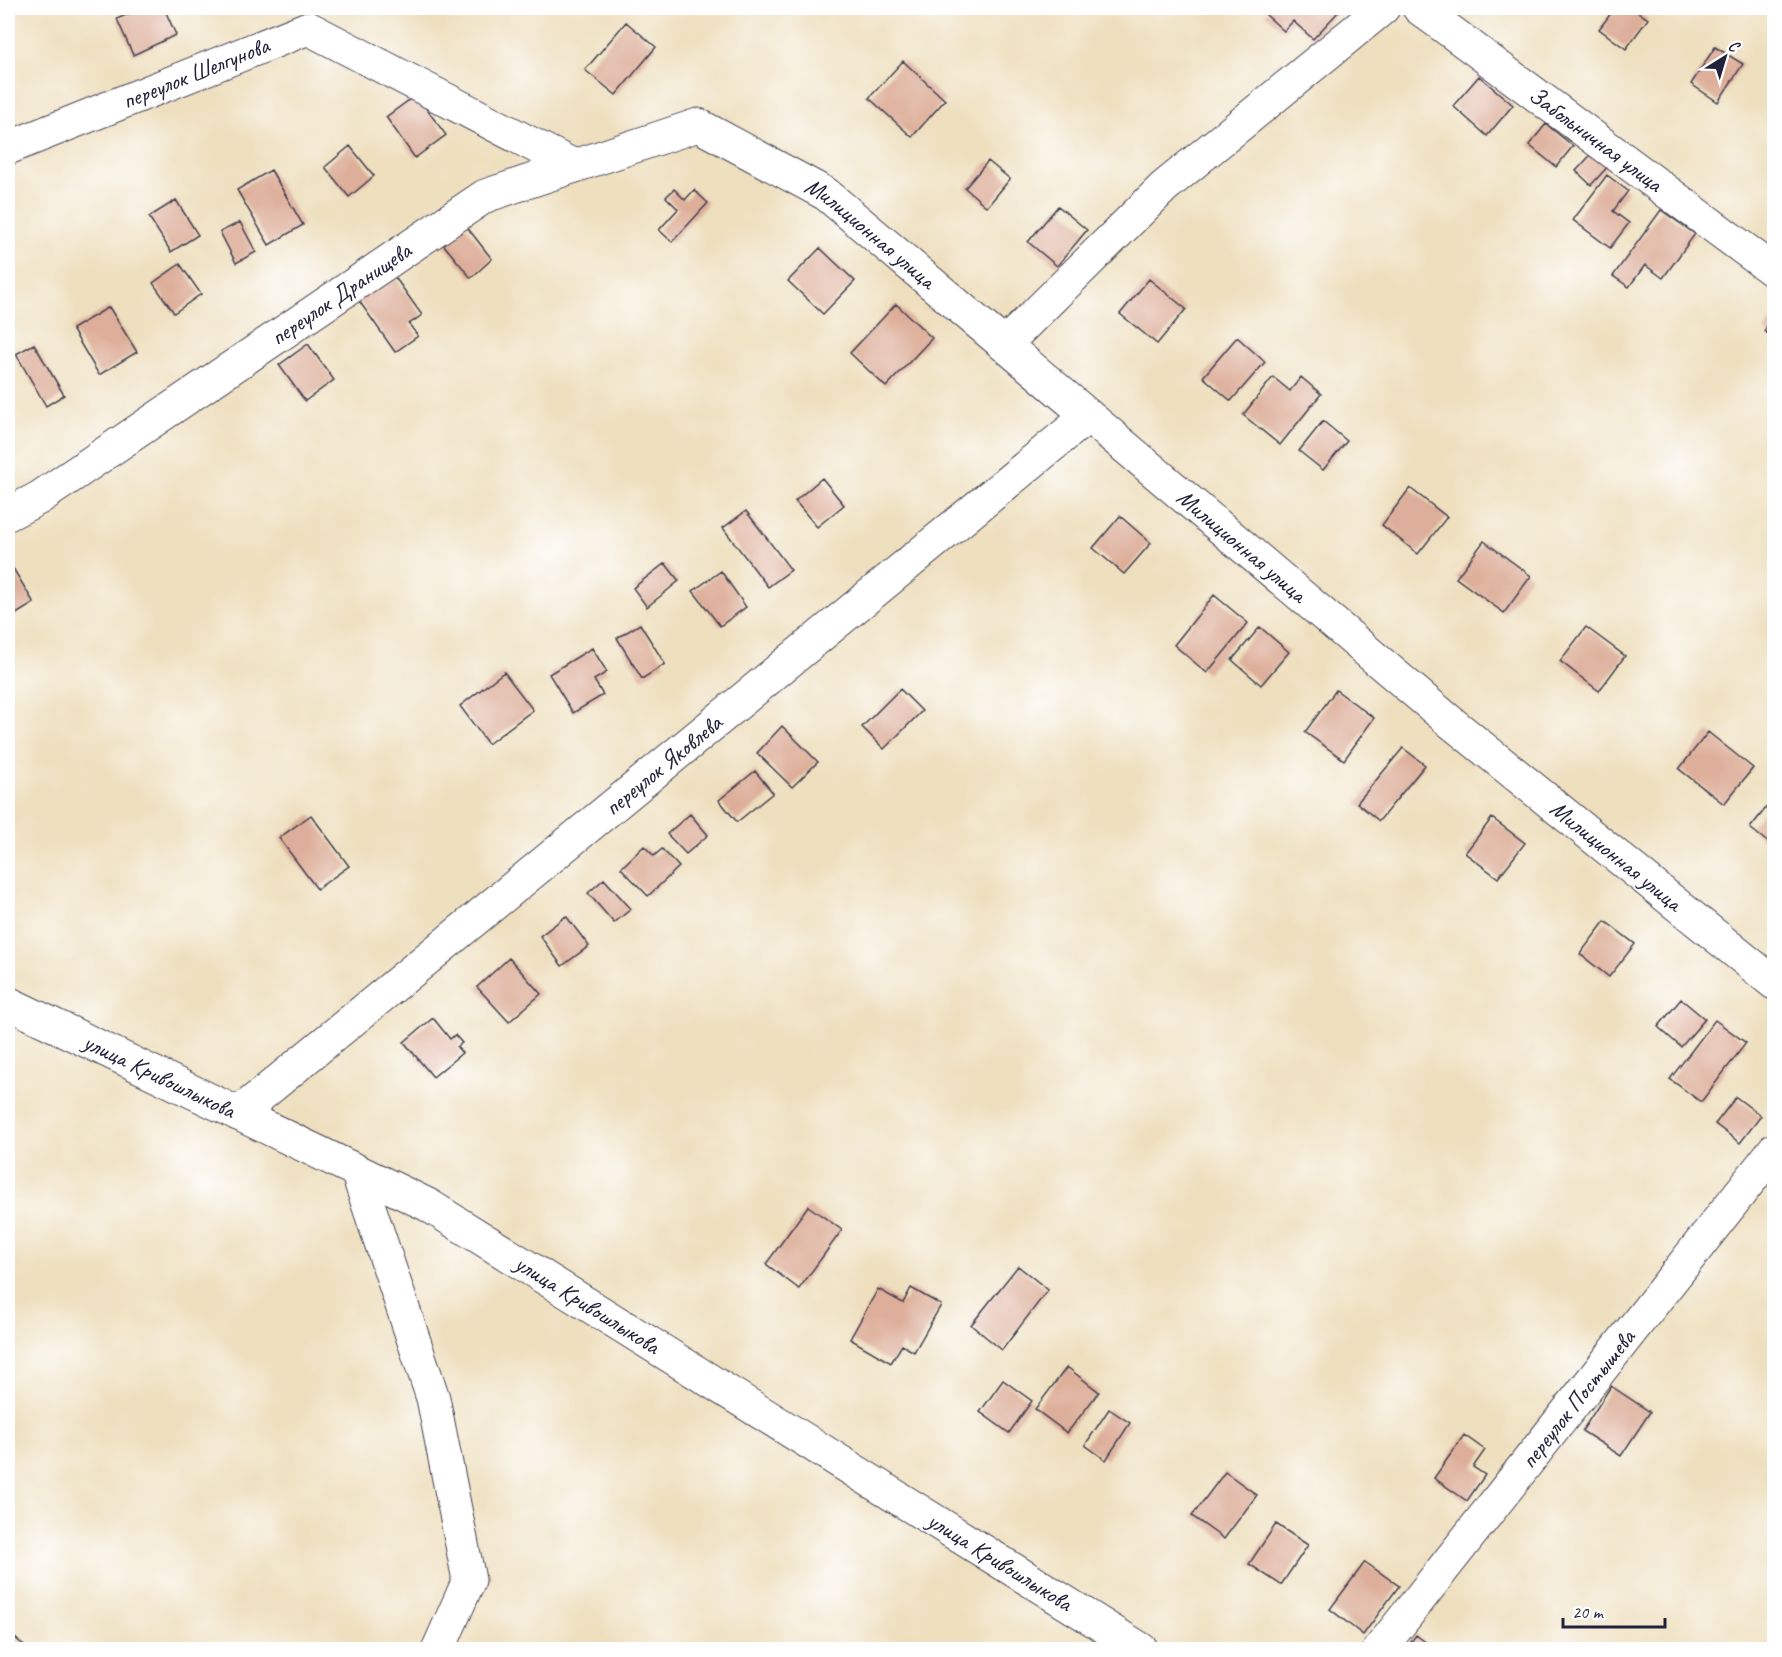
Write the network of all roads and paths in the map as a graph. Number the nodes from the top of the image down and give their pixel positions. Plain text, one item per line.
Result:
1 (1383, 8) edge
2 (1419, 8) edge
3 (698, 125) joint
4 (8, 148) edge
5 (574, 166) junction
6 (1774, 271) edge
7 (1004, 345) junction
8 (1088, 416) junction
9 (8, 514) edge
10 (1774, 983) edge
11 (8, 1003) edge
12 (238, 1114) junction
13 (1774, 1150) edge
14 (357, 1171) junction
15 (438, 1650) edge
16 (1142, 1650) edge
17 (1379, 1650) edge

1 - 7 street
2 - 6 street, Забольничная улица
3 - 5 street, переулок Дранищева
3 - 7 street, Милиционная улица
4 - 5 street, переулок Шелгунова
5 - 9 street, переулок Дранищева
7 - 8 street, Милиционная улица
8 - 10 street, Милиционная улица
8 - 12 street, переулок Яковлева
11 - 12 street, улица Кривошлыкова
12 - 14 street, улица Кривошлыкова
13 - 17 street, переулок Постышева
14 - 15 street
14 - 16 street, улица Кривошлыкова

